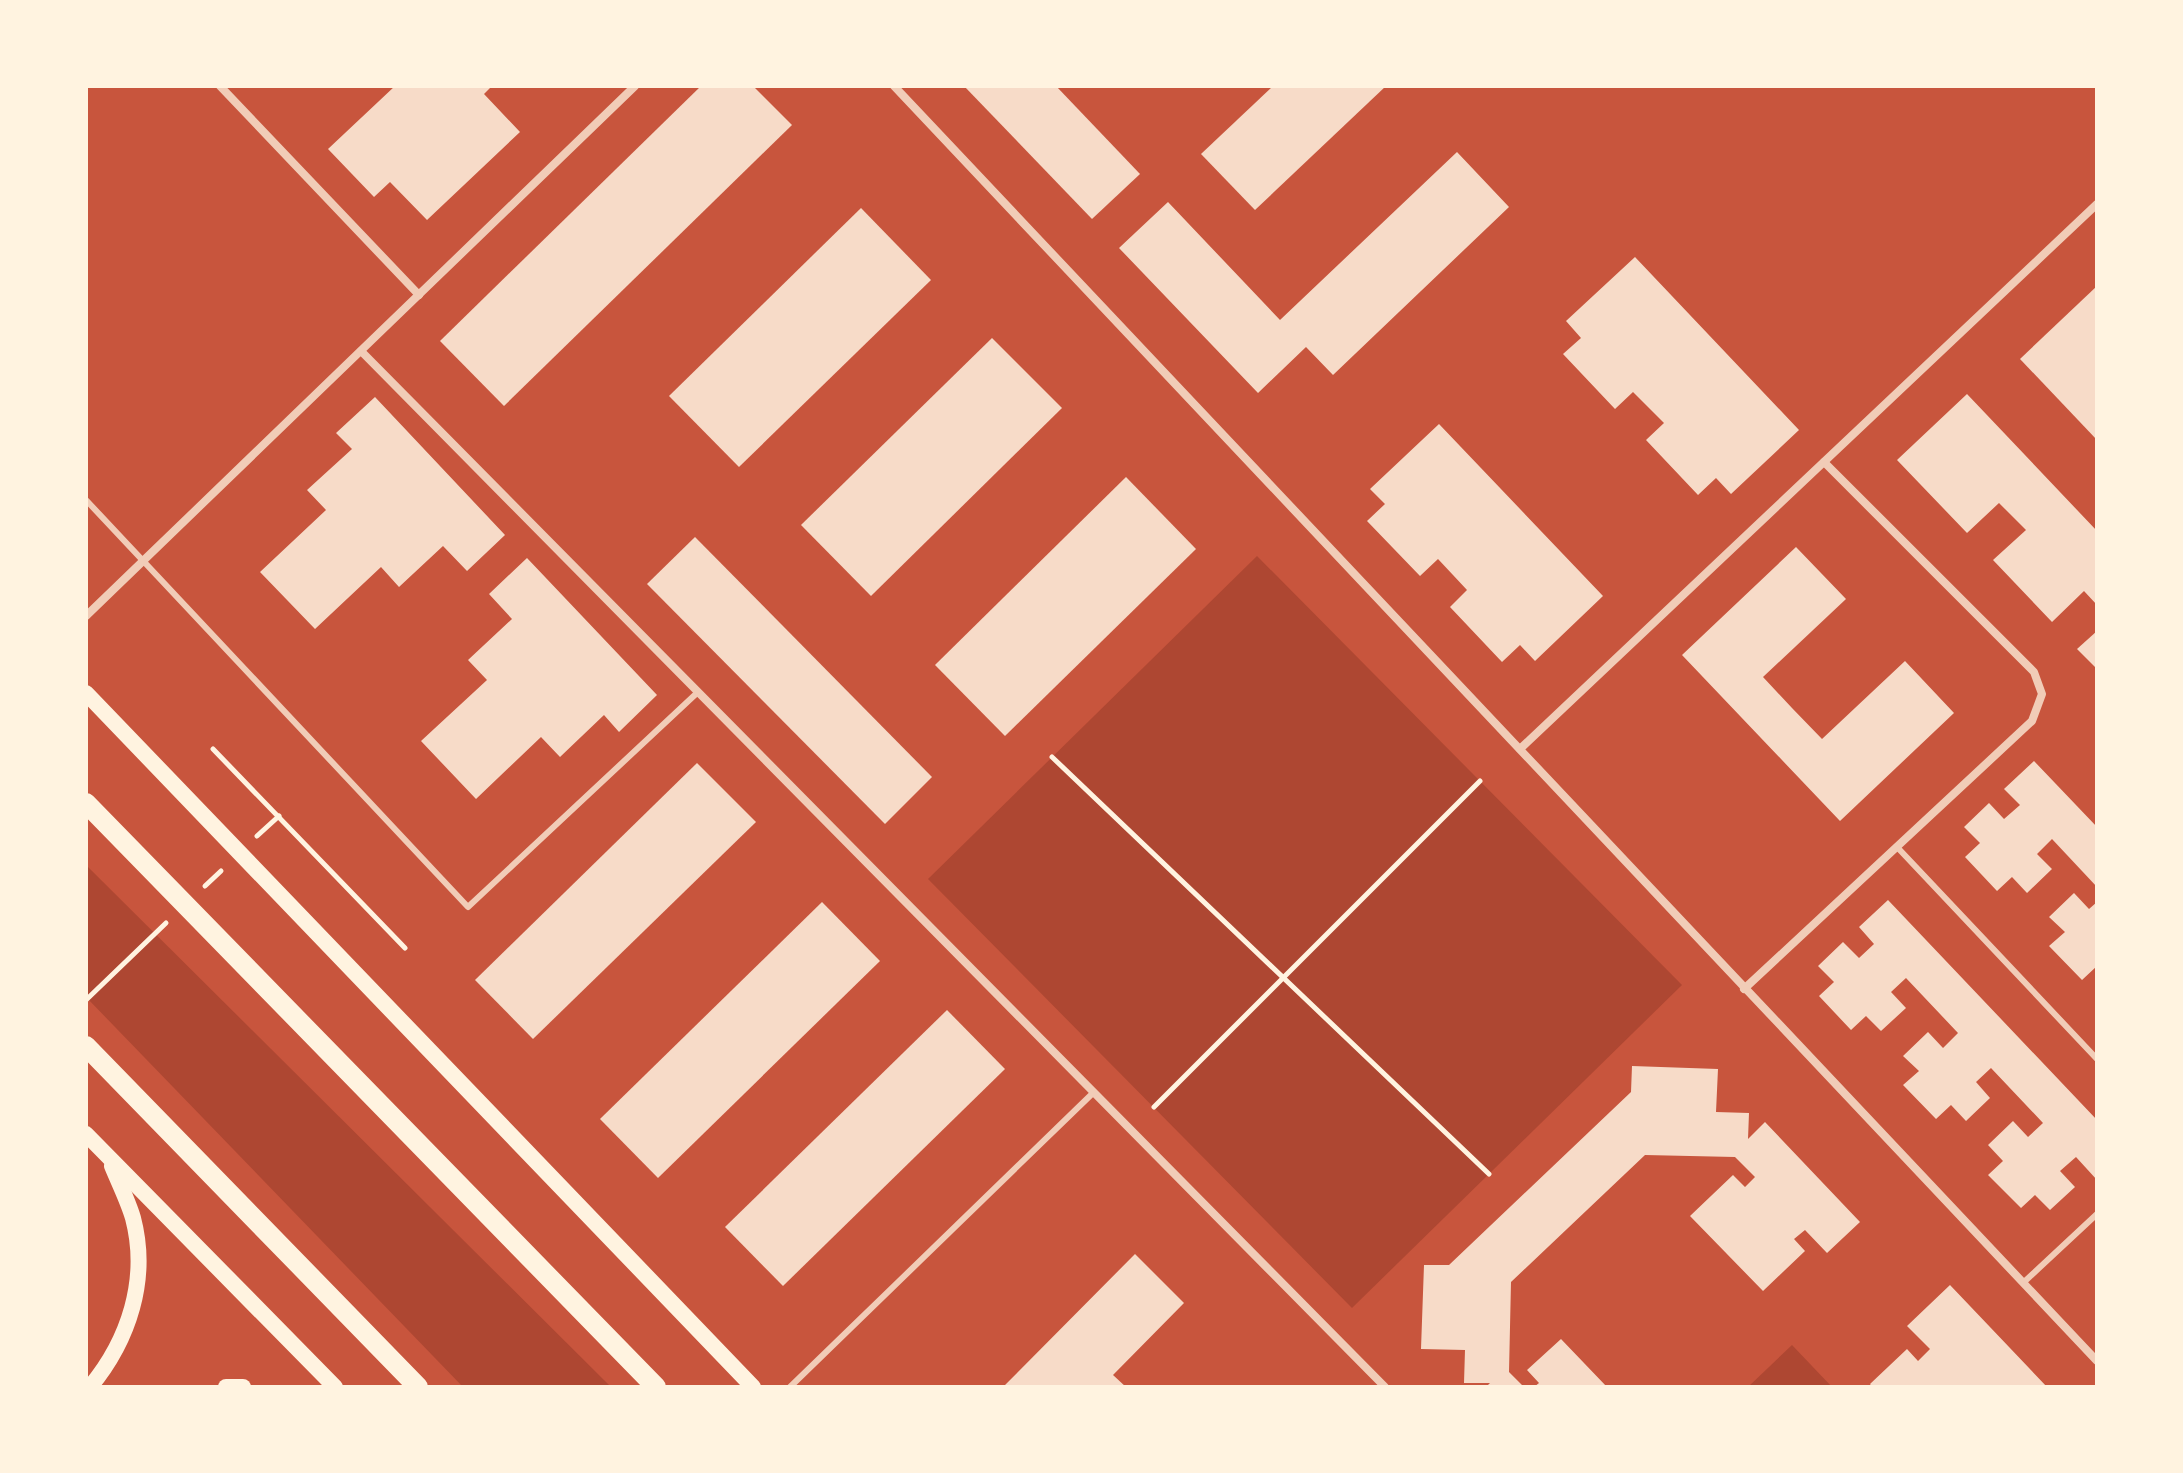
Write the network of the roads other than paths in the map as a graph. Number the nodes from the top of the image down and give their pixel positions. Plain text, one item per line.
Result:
1 (220, 86) edge
2 (635, 86) edge
3 (894, 86) edge
4 (2097, 204) edge
5 (419, 295) junction
6 (361, 351) junction
7 (1824, 462) junction
8 (86, 500) edge
9 (143, 561) junction
10 (86, 616) edge
11 (698, 692) junction
12 (86, 693) edge
13 (1520, 749) junction
14 (86, 803) edge
15 (1897, 847) junction
16 (1744, 989) junction
17 (86, 1046) edge
18 (2097, 1059) edge
19 (1094, 1092) junction
20 (86, 1134) edge
21 (109, 1157) junction
22 (2097, 1214) edge
23 (2023, 1283) junction
24 (2097, 1361) edge
25 (90, 1387) edge
26 (226, 1387) edge
27 (243, 1387) edge
28 (335, 1387) edge
29 (418, 1387) edge
30 (656, 1387) edge
31 (753, 1387) edge
32 (790, 1387) edge
33 (1385, 1387) edge

1 - 5 street
2 - 5 street
3 - 13 street
4 - 7 street
5 - 6 street
6 - 9 street
6 - 11 street
7 - 13 street
7 - 15 street
8 - 9 lane
9 - 10 street
9 - 11 lane
11 - 19 street
12 - 31 main road
13 - 16 street
14 - 30 main road
15 - 16 street
15 - 18 lane
16 - 23 street
17 - 29 main road
19 - 32 lane
19 - 33 street
20 - 21 main road
21 - 25 main road
21 - 28 main road
22 - 23 lane
23 - 24 street
26 - 27 main road

